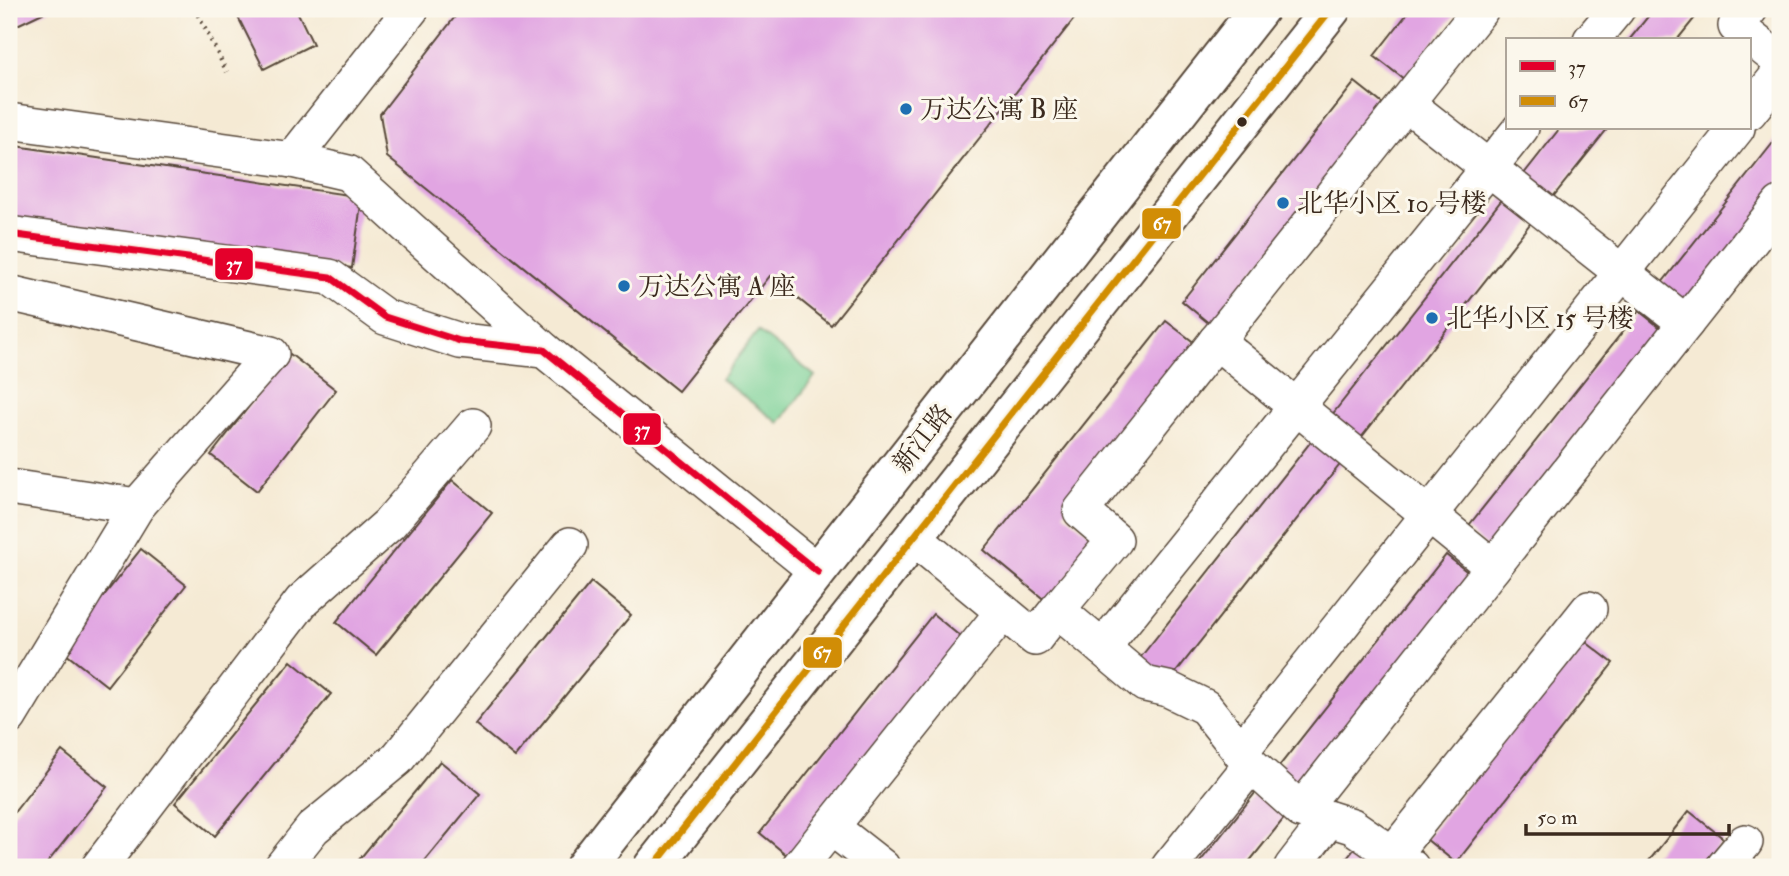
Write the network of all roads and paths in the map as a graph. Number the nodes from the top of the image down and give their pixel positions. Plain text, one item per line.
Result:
1 (195, 9) edge
2 (1259, 9) edge
3 (1331, 9) edge
4 (1481, 9) edge
5 (1617, 9) edge
6 (1750, 9) edge
7 (402, 13) edge
8 (1593, 38) edge
9 (1780, 61) edge
10 (227, 72) dead end
11 (1780, 73) edge
12 (1406, 103) junction
13 (1750, 111) edge
14 (9, 121) edge
15 (1519, 130) edge
16 (1735, 130) edge
17 (292, 160) junction
18 (1489, 168) junction
19 (1780, 204) edge
20 (9, 234) edge
21 (1621, 272) junction
22 (9, 293) edge
23 (1686, 323) junction
24 (1216, 341) junction
25 (544, 350) junction
26 (1297, 407) junction
27 (473, 426) dead end
28 (9, 487) edge
29 (138, 506) junction
30 (1429, 514) junction
31 (914, 538) junction
32 (570, 545) dead end
33 (1493, 567) junction
34 (818, 572) junction
35 (1588, 609) dead end
36 (1057, 610) junction
37 (1003, 612) junction
38 (1102, 648) junction
39 (9, 717) edge
40 (1245, 758) junction
41 (1315, 815) junction
42 (831, 827) junction
43 (1401, 861) edge
44 (99, 867) edge
45 (282, 867) edge
46 (584, 867) edge
47 (653, 867) edge
48 (799, 867) edge
49 (882, 867) edge
50 (1169, 867) edge
51 (1292, 867) edge

1 - 10 path
2 - 34 main road, 新江路
3 - 31 main road
4 - 12 street
5 - 8 street
6 - 9 street
7 - 17 street
11 - 13 street
12 - 18 street
12 - 24 street
14 - 17 street
15 - 18 street
16 - 21 street
17 - 25 street
18 - 21 street
18 - 26 street
19 - 23 street
20 - 25 street
21 - 23 street
21 - 30 street
22 - 29 street
23 - 33 street
24 - 26 street
24 - 36 street
25 - 34 street
26 - 30 street
26 - 38 street
27 - 44 street
28 - 29 street
29 - 39 street
30 - 33 street
30 - 40 street
31 - 37 street
31 - 47 main road
32 - 45 street
33 - 41 street
34 - 46 main road, 新江路
35 - 43 street
36 - 37 street
36 - 38 street
37 - 42 street
38 - 40 street
40 - 41 street
40 - 50 street
41 - 43 street
41 - 51 street
42 - 48 street
42 - 49 street

